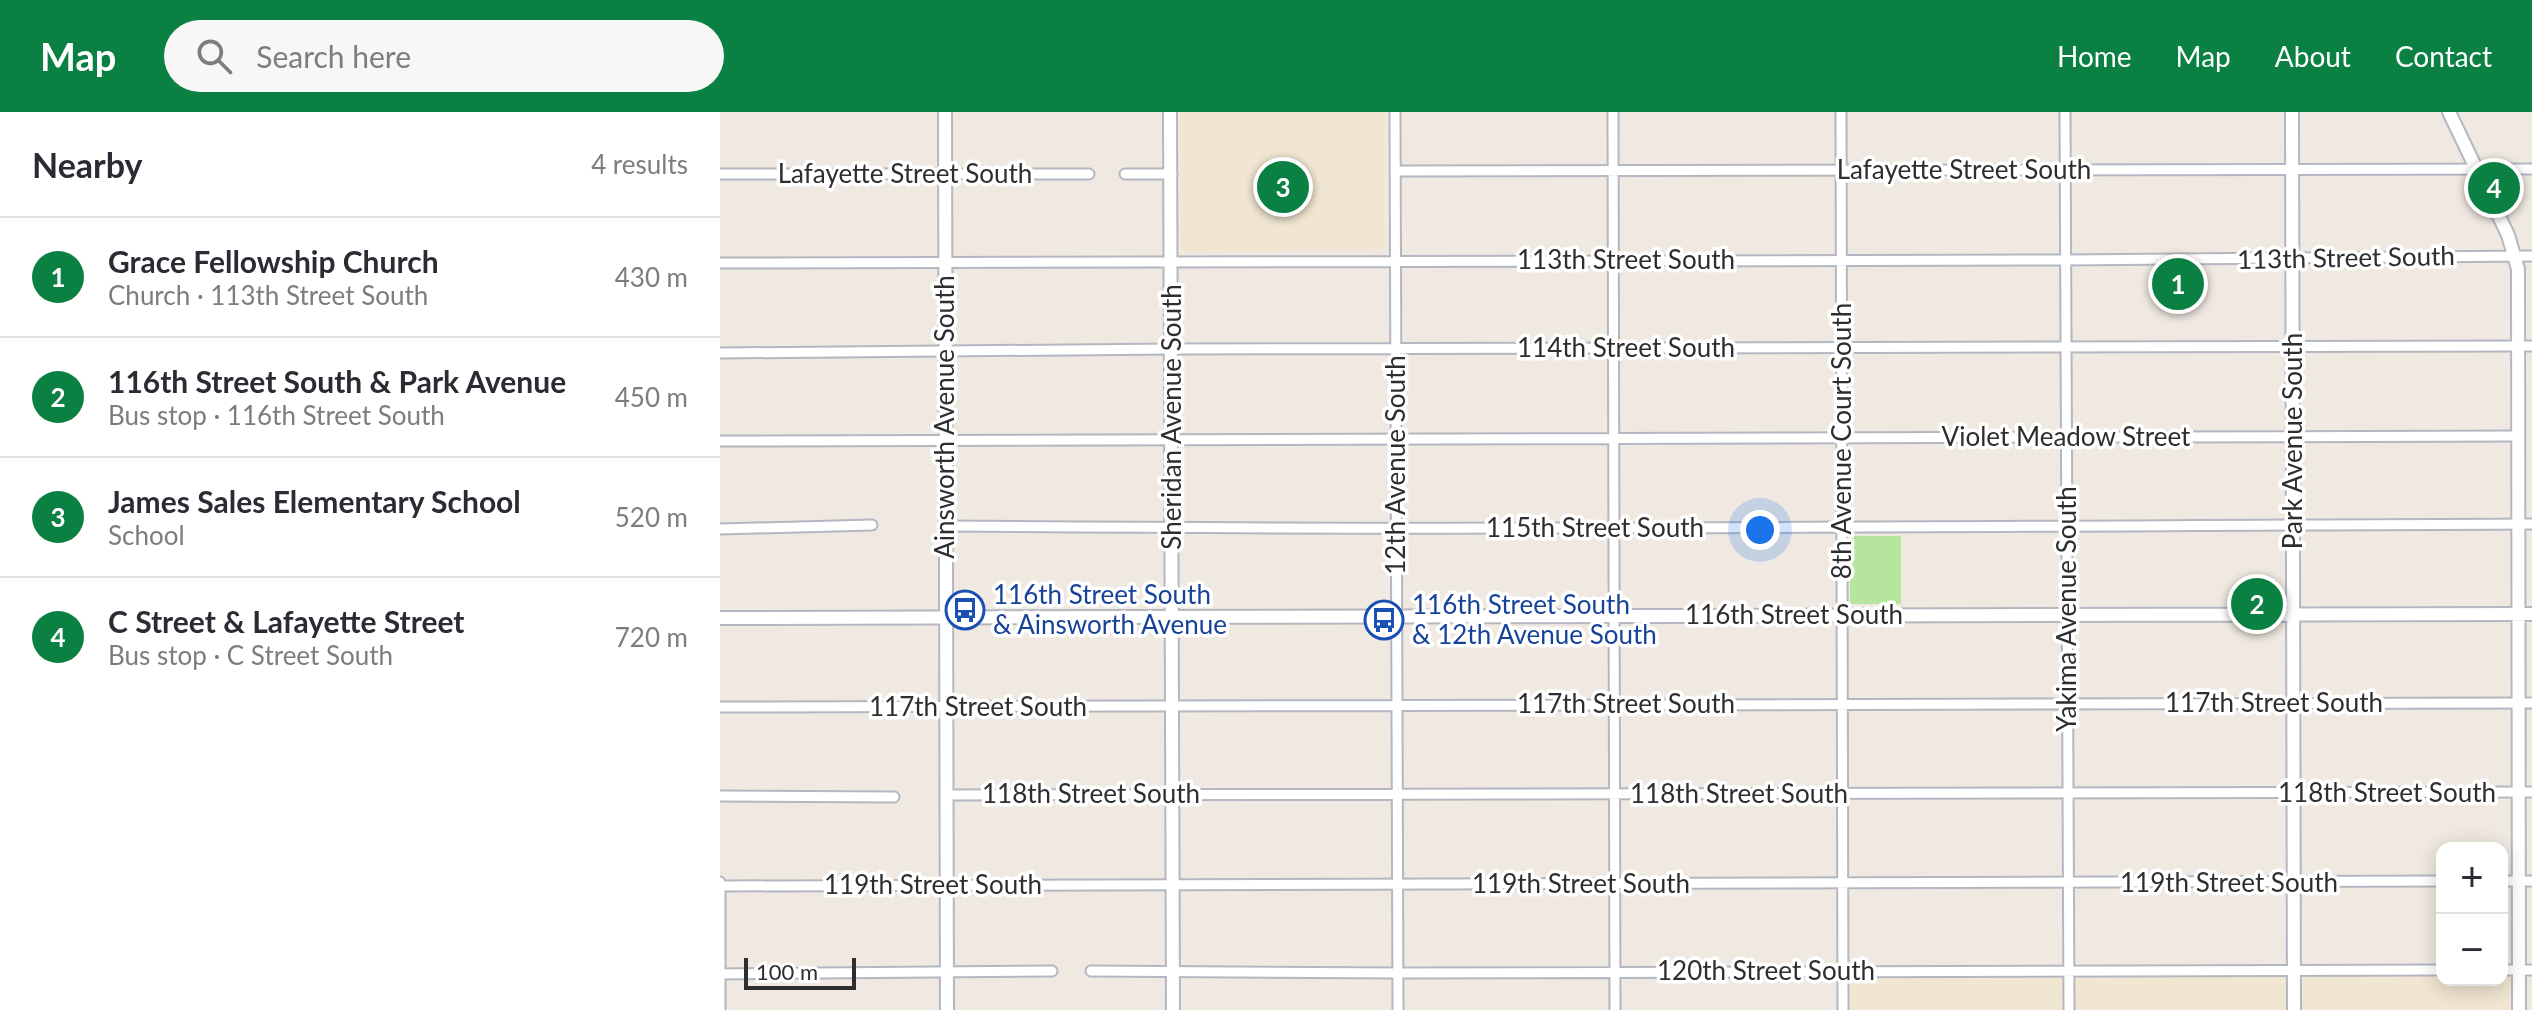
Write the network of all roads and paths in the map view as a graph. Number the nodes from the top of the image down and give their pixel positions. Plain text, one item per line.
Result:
1 (945, 112) edge
2 (1170, 112) edge
3 (1395, 112) edge
4 (1613, 112) edge
5 (1841, 112) edge
6 (2065, 112) edge
7 (2292, 112) edge
8 (2449, 112) edge
9 (2475, 168) junction
10 (2292, 169) junction
11 (2532, 169) edge
12 (2065, 170) junction
13 (1395, 171) junction
14 (1613, 171) junction
15 (1841, 171) junction
16 (720, 174) edge
17 (945, 174) junction
18 (1089, 174) dead end
19 (1125, 174) dead end
20 (1172, 174) junction
21 (2514, 256) junction
22 (2532, 256) edge
23 (1841, 259) junction
24 (2293, 259) junction
25 (1396, 260) junction
26 (2065, 260) junction
27 (1172, 261) junction
28 (1613, 261) junction
29 (945, 262) junction
30 (720, 263) edge
31 (2525, 346) edge
32 (2066, 347) junction
33 (1614, 348) junction
34 (1841, 348) junction
35 (2292, 348) junction
36 (1172, 349) junction
37 (1396, 349) junction
38 (945, 350) junction
39 (720, 353) edge
40 (2519, 436) junction
41 (2066, 437) junction
42 (2292, 437) junction
43 (1842, 438) junction
44 (945, 439) junction
45 (1172, 439) junction
46 (1396, 439) junction
47 (1614, 439) junction
48 (720, 441) edge
49 (2067, 524) junction
50 (2525, 524) edge
51 (872, 525) dead end
52 (2293, 525) junction
53 (946, 526) junction
54 (1842, 526) junction
55 (1172, 528) junction
56 (1396, 528) junction
57 (720, 529) edge
58 (1614, 529) junction
59 (2067, 614) junction
60 (2293, 614) junction
61 (2526, 614) edge
62 (1614, 615) junction
63 (1842, 615) junction
64 (1397, 616) junction
65 (946, 617) junction
66 (1172, 617) junction
67 (720, 618) edge
68 (1615, 703) junction
69 (1842, 703) junction
70 (2067, 703) junction
71 (2293, 703) junction
72 (2526, 703) edge
73 (1397, 705) junction
74 (720, 707) edge
75 (946, 708) junction
76 (1173, 708) junction
77 (2526, 792) edge
78 (1171, 793) junction
79 (1397, 794) junction
80 (1615, 794) junction
81 (1843, 794) junction
82 (2068, 794) junction
83 (2294, 794) junction
84 (946, 795) junction
85 (720, 796) edge
86 (894, 797) dead end
87 (2436, 881) edge
88 (2526, 881) edge
89 (1843, 883) junction
90 (2068, 883) junction
91 (2294, 883) junction
92 (720, 884) edge
93 (1397, 884) junction
94 (1615, 884) junction
95 (947, 885) junction
96 (1173, 885) junction
97 (1173, 970) junction
98 (2436, 970) edge
99 (2526, 970) edge
100 (1052, 971) dead end
101 (1091, 971) dead end
102 (1615, 971) junction
103 (2069, 971) junction
104 (947, 972) junction
105 (1843, 972) junction
106 (2294, 972) junction
107 (1398, 973) junction
108 (720, 974) edge
109 (720, 1010) edge
110 (947, 1010) edge
111 (1173, 1010) edge
112 (1398, 1010) edge
113 (1615, 1010) edge
114 (1843, 1010) edge
115 (2069, 1010) edge
116 (2294, 1010) edge
117 (2519, 1010) edge

1 - 17 street, Ainsworth Avenue South
2 - 20 street, Sheridan Avenue South
3 - 13 street, 12th Avenue South
4 - 14 street
5 - 15 street, 8th Avenue Court South
6 - 12 street, Yakima Avenue South
7 - 10 street, Park Avenue South
8 - 9 street
9 - 10 street, Lafayette Street South
9 - 11 street, Lafayette Street South
9 - 21 street
10 - 12 street, Lafayette Street South
10 - 24 street, Park Avenue South
12 - 15 street, Lafayette Street South
12 - 26 street, Yakima Avenue South
13 - 14 street, Lafayette Street South
13 - 25 street, 12th Avenue South
14 - 15 street, Lafayette Street South
14 - 28 street
15 - 23 street, 8th Avenue Court South
16 - 17 street, Lafayette Street South
17 - 18 street, Lafayette Street South
17 - 29 street, Ainsworth Avenue South
19 - 20 street
20 - 27 street, Sheridan Avenue South
21 - 22 street, 113th Street South
21 - 24 street, 113th Street South
21 - 31 street
23 - 26 street, 113th Street South
23 - 28 street, 113th Street South
23 - 34 street, 8th Avenue Court South
24 - 26 street, 113th Street South
24 - 35 street, Park Avenue South
25 - 27 street, 113th Street South
25 - 28 street, 113th Street South
25 - 37 street, 12th Avenue South
26 - 32 street, Yakima Avenue South
27 - 29 street, 113th Street South
27 - 36 street, Sheridan Avenue South
28 - 33 street
29 - 30 street, 113th Street South
29 - 38 street, Ainsworth Avenue South
31 - 35 street, 114th Street South
31 - 40 street
32 - 34 street, 114th Street South
32 - 35 street, 114th Street South
32 - 41 street, Yakima Avenue South
33 - 34 street, 114th Street South
33 - 37 street, 114th Street South
33 - 47 street
34 - 43 street, 8th Avenue Court South
35 - 42 street, Park Avenue South
36 - 37 street, 114th Street South
36 - 38 street, 114th Street South
36 - 45 street, Sheridan Avenue South
37 - 46 street, 12th Avenue South
38 - 39 street, 114th Street South
38 - 44 street, Ainsworth Avenue South
40 - 42 street, Violet Meadow Street
40 - 50 street
41 - 42 street, Violet Meadow Street
41 - 43 street, Violet Meadow Street
41 - 49 street, Yakima Avenue South
42 - 52 street, Park Avenue South
43 - 47 street, Violet Meadow Street
43 - 54 street, 8th Avenue Court South
44 - 45 street, Violet Meadow Street
44 - 48 street, Violet Meadow Street
44 - 53 street, Ainsworth Avenue South
45 - 46 street, Violet Meadow Street
45 - 55 street, Sheridan Avenue South
46 - 47 street, Violet Meadow Street
46 - 56 street, 12th Avenue South
47 - 58 street
49 - 52 street, 115th Street South
49 - 54 street, 115th Street South
49 - 59 street, Yakima Avenue South
50 - 52 street, 115th Street South
50 - 61 street
51 - 57 street
52 - 60 street, Park Avenue South
53 - 55 street, 115th Street South
53 - 65 street, Ainsworth Avenue South
54 - 58 street, 115th Street South
54 - 63 street, 8th Avenue Court South
55 - 56 street, 115th Street South
55 - 66 street, Sheridan Avenue South
56 - 58 street, 115th Street South
56 - 64 street, 12th Avenue South
58 - 62 street
59 - 60 street, 116th Street South
59 - 63 street, 116th Street South
59 - 70 street, Yakima Avenue South
60 - 61 street, 116th Street South
60 - 71 street, Park Avenue South
61 - 72 street
62 - 63 street, 116th Street South
62 - 64 street, 116th Street South
62 - 68 street
63 - 69 street, 8th Avenue Court South
64 - 66 street, 116th Street South
64 - 73 street, 12th Avenue South
65 - 66 street, 116th Street South
65 - 67 street, 116th Street South
65 - 75 street, Ainsworth Avenue South
66 - 76 street, Sheridan Avenue South
68 - 69 street, 117th Street South
68 - 73 street, 117th Street South
68 - 80 street
69 - 70 street, 117th Street South
69 - 81 street, 8th Avenue Court South
70 - 71 street, 117th Street South
70 - 82 street, Yakima Avenue South
71 - 72 street, 117th Street South
71 - 83 street, Park Avenue South
72 - 77 street
73 - 76 street, 117th Street South
73 - 79 street, 12th Avenue South
74 - 75 street, 117th Street South
75 - 76 street, 117th Street South
75 - 84 street, Ainsworth Avenue South
76 - 78 street, Sheridan Avenue South
77 - 83 street, 118th Street South
77 - 88 street
78 - 79 street, 118th Street South
78 - 84 street, 118th Street South
78 - 96 street, Sheridan Avenue South
79 - 80 street, 118th Street South
79 - 93 street, 12th Avenue South
80 - 81 street, 118th Street South
80 - 94 street
81 - 82 street, 118th Street South
81 - 89 street, 8th Avenue Court South
82 - 83 street, 118th Street South
82 - 90 street, Yakima Avenue South
83 - 91 street, Park Avenue South
84 - 95 street, Ainsworth Avenue South
85 - 86 street
87 - 91 street, 119th Street South
88 - 99 street
89 - 90 street, 119th Street South
89 - 94 street, 119th Street South
89 - 105 street, 8th Avenue Court South
90 - 91 street, 119th Street South
90 - 103 street, Yakima Avenue South
91 - 106 street, Park Avenue South
92 - 95 street, 119th Street South
92 - 108 street
93 - 94 street, 119th Street South
93 - 96 street, 119th Street South
93 - 107 street, 12th Avenue South
94 - 102 street
95 - 96 street, 119th Street South
95 - 104 street, Ainsworth Avenue South
96 - 97 street, Sheridan Avenue South
97 - 101 street, 120th Street South
97 - 107 street, 120th Street South
97 - 111 street, Sheridan Avenue South
98 - 106 street, 120th Street South
99 - 117 street
100 - 104 street
102 - 105 street, 120th Street South
102 - 107 street, 120th Street South
102 - 113 street
103 - 105 street, 120th Street South
103 - 106 street, 120th Street South
103 - 115 street, Yakima Avenue South
104 - 108 street
104 - 110 street, Ainsworth Avenue South
105 - 114 street, 8th Avenue Court South
106 - 116 street, Park Avenue South
107 - 112 street, 12th Avenue South
108 - 109 street

